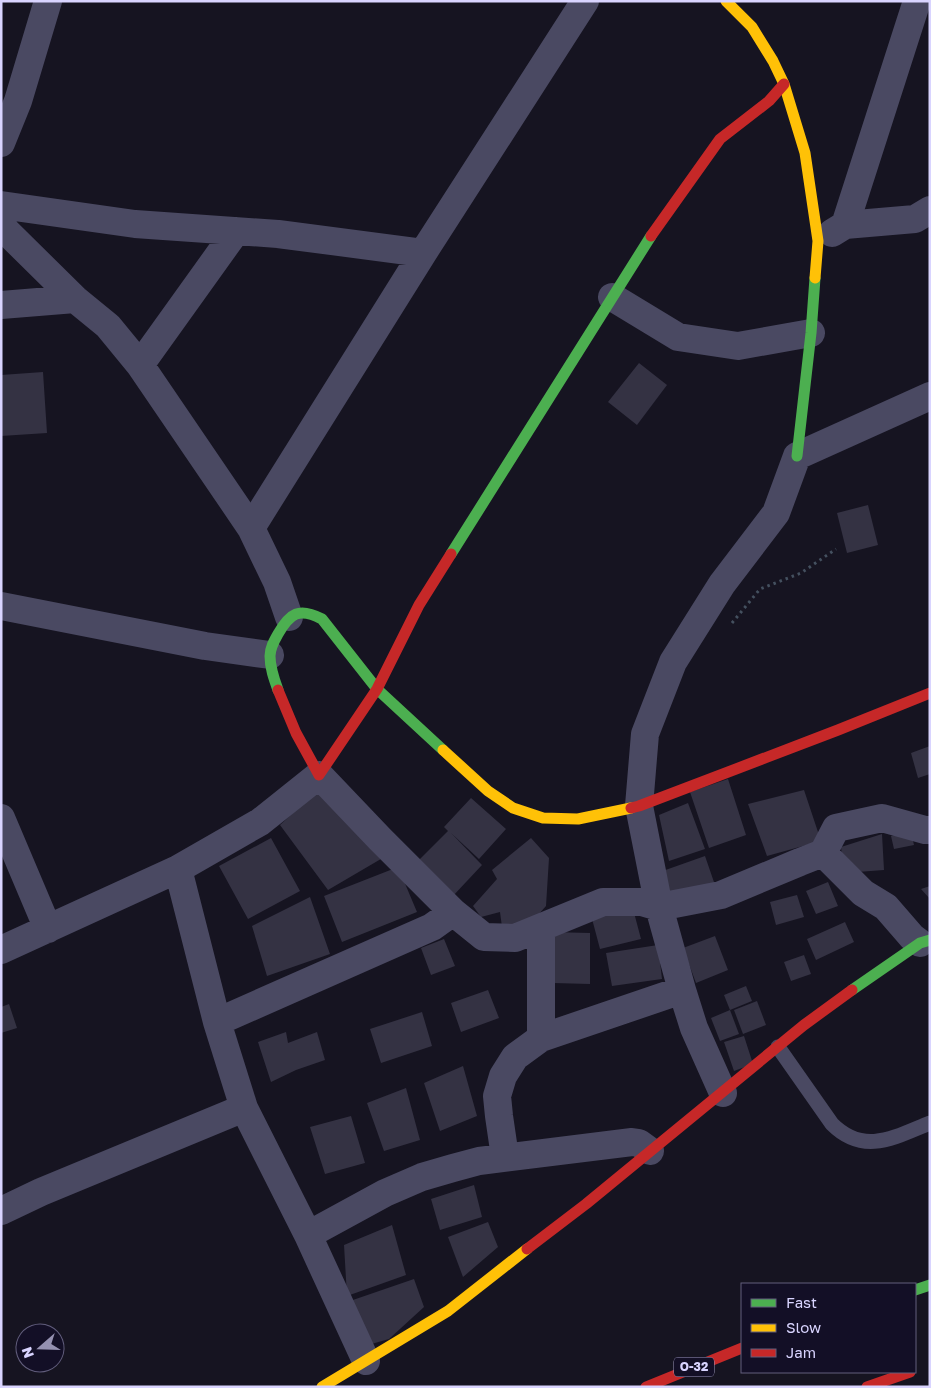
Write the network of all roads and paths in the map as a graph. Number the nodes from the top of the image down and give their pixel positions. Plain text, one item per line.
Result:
1 (48, 1) edge
2 (585, 1) edge
3 (726, 1) edge
4 (918, 1) edge
5 (784, 84) junction
6 (1, 143) edge
7 (1, 205) edge
8 (930, 210) edge
9 (845, 225) junction
10 (1, 226) edge
11 (236, 232) junction
12 (818, 241) junction
13 (423, 253) junction
14 (612, 297) junction
15 (75, 299) junction
16 (1, 304) edge
17 (811, 333) junction
18 (140, 365) junction
19 (930, 396) edge
20 (797, 456) junction
21 (251, 528) junction
22 (836, 549) dead end
23 (1, 606) edge
24 (289, 618) junction
25 (729, 627) dead end
26 (270, 654) junction
27 (377, 689) junction
28 (930, 693) edge
29 (319, 775) junction
30 (639, 806) junction
31 (1, 818) edge
32 (930, 830) edge
33 (823, 853) junction
34 (178, 869) junction
35 (658, 907) junction
36 (453, 912) junction
37 (541, 928) junction
38 (48, 929) junction
39 (925, 941) edge
40 (1, 950) edge
41 (682, 990) junction
42 (218, 1022) junction
43 (541, 1038) junction
44 (778, 1047) junction
45 (722, 1093) junction
46 (244, 1108) junction
47 (930, 1122) edge
48 (650, 1151) junction
49 (505, 1157) junction
50 (1, 1211) edge
51 (308, 1235) junction
52 (930, 1285) edge
53 (916, 1290) edge
54 (741, 1348) edge
55 (366, 1361) junction
56 (907, 1373) edge
57 (322, 1387) edge
58 (646, 1387) edge
59 (867, 1387) edge

1 - 6 street
2 - 13 street
3 - 5 main road
4 - 9 street
5 - 12 main road
5 - 14 main road
7 - 11 street
8 - 9 street
9 - 12 street
10 - 15 street
11 - 13 street
11 - 18 street
12 - 17 main road
13 - 21 street
14 - 17 street
14 - 27 main road
15 - 16 street
15 - 18 street
17 - 20 main road
18 - 21 street
19 - 20 street
20 - 30 street
21 - 24 street
22 - 25 path
23 - 26 street
24 - 26 main road
24 - 27 main road
26 - 29 main road
27 - 29 main road
27 - 30 main road
28 - 30 main road
29 - 34 street
29 - 36 street
30 - 35 street
31 - 38 street
32 - 33 street
33 - 35 street
33 - 39 street
34 - 38 street
34 - 42 street
35 - 37 street
35 - 41 street
36 - 37 street
36 - 42 street
37 - 43 street
38 - 40 street
39 - 44 main road
41 - 43 street
41 - 45 street
42 - 46 street
43 - 49 street
44 - 45 main road
44 - 47 lane
45 - 48 main road
46 - 50 street
46 - 51 street
48 - 49 street
48 - 55 main road
49 - 51 street
51 - 55 street
52 - 53 main road
54 - 58 main road, O-32
55 - 57 main road
56 - 59 main road

